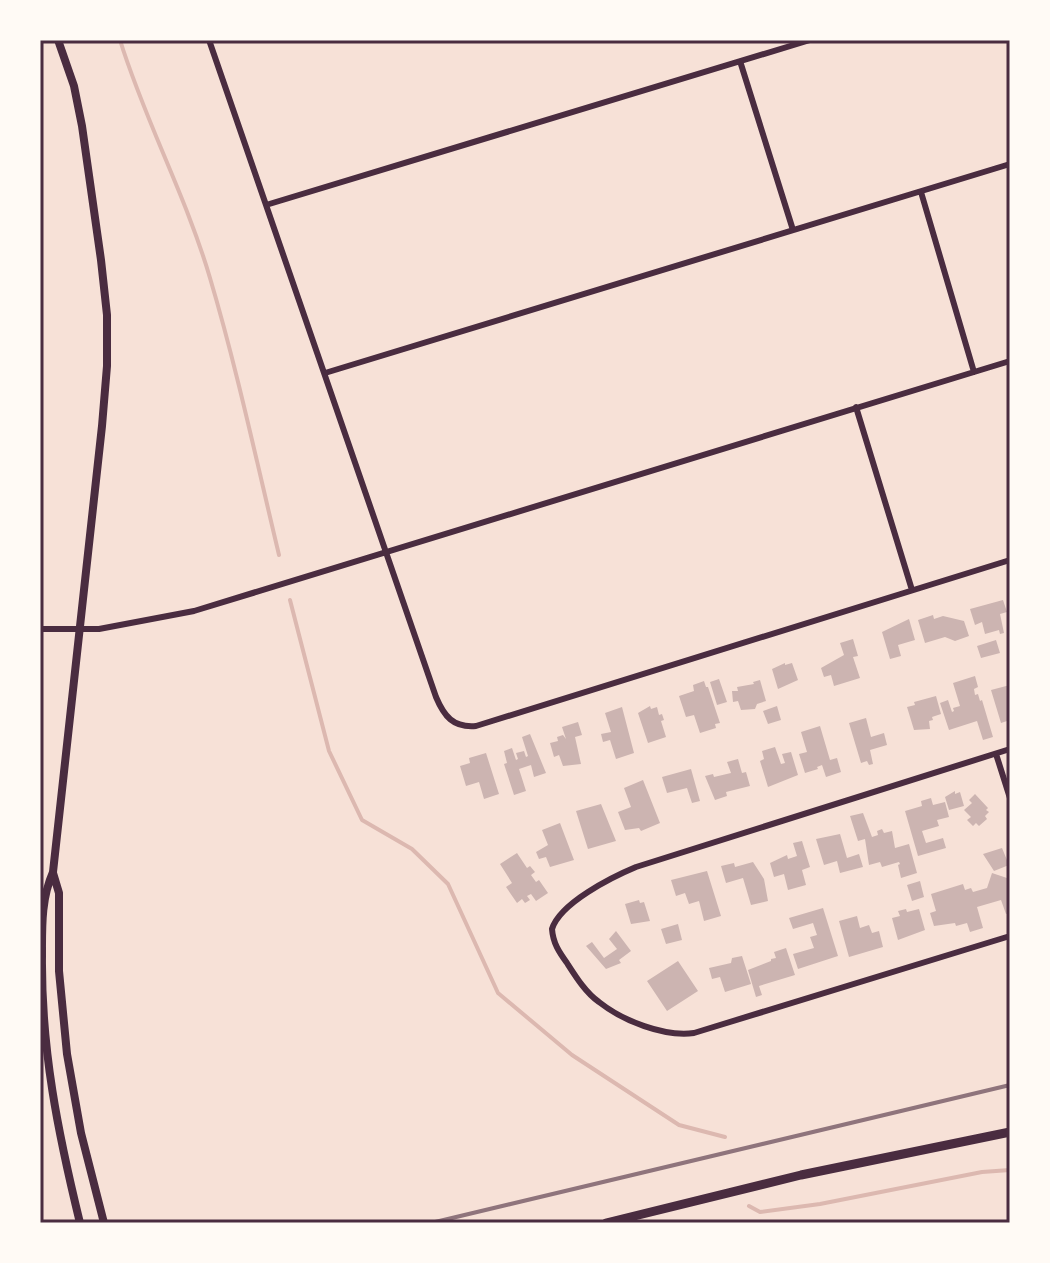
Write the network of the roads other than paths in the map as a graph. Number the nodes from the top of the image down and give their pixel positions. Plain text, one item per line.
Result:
1 (58, 40) edge
2 (209, 40) edge
3 (810, 40) edge
4 (740, 61) junction
5 (1010, 164) edge
6 (921, 192) junction
7 (266, 205) junction
8 (793, 230) junction
9 (1010, 361) edge
10 (974, 372) junction
11 (325, 373) junction
12 (856, 407) junction
13 (384, 551) junction
14 (1010, 560) edge
15 (912, 590) junction
16 (40, 629) edge
17 (77, 631) junction
18 (1010, 749) edge
19 (996, 754) junction
20 (1010, 798) edge
21 (53, 872) junction
22 (1010, 936) edge
23 (1010, 1132) edge
24 (80, 1223) edge
25 (104, 1223) edge
26 (606, 1223) edge

1 - 17 street
2 - 7 street
3 - 4 street
4 - 7 street
4 - 8 street
5 - 6 street
6 - 8 street
6 - 10 street
7 - 11 street
8 - 11 street
9 - 10 street
10 - 12 street
11 - 13 street
12 - 13 street
12 - 15 street
13 - 15 street
13 - 17 street
14 - 15 street
16 - 17 street
17 - 21 street
18 - 19 street
19 - 20 street
19 - 22 street
21 - 24 street
21 - 25 street
23 - 26 main road

